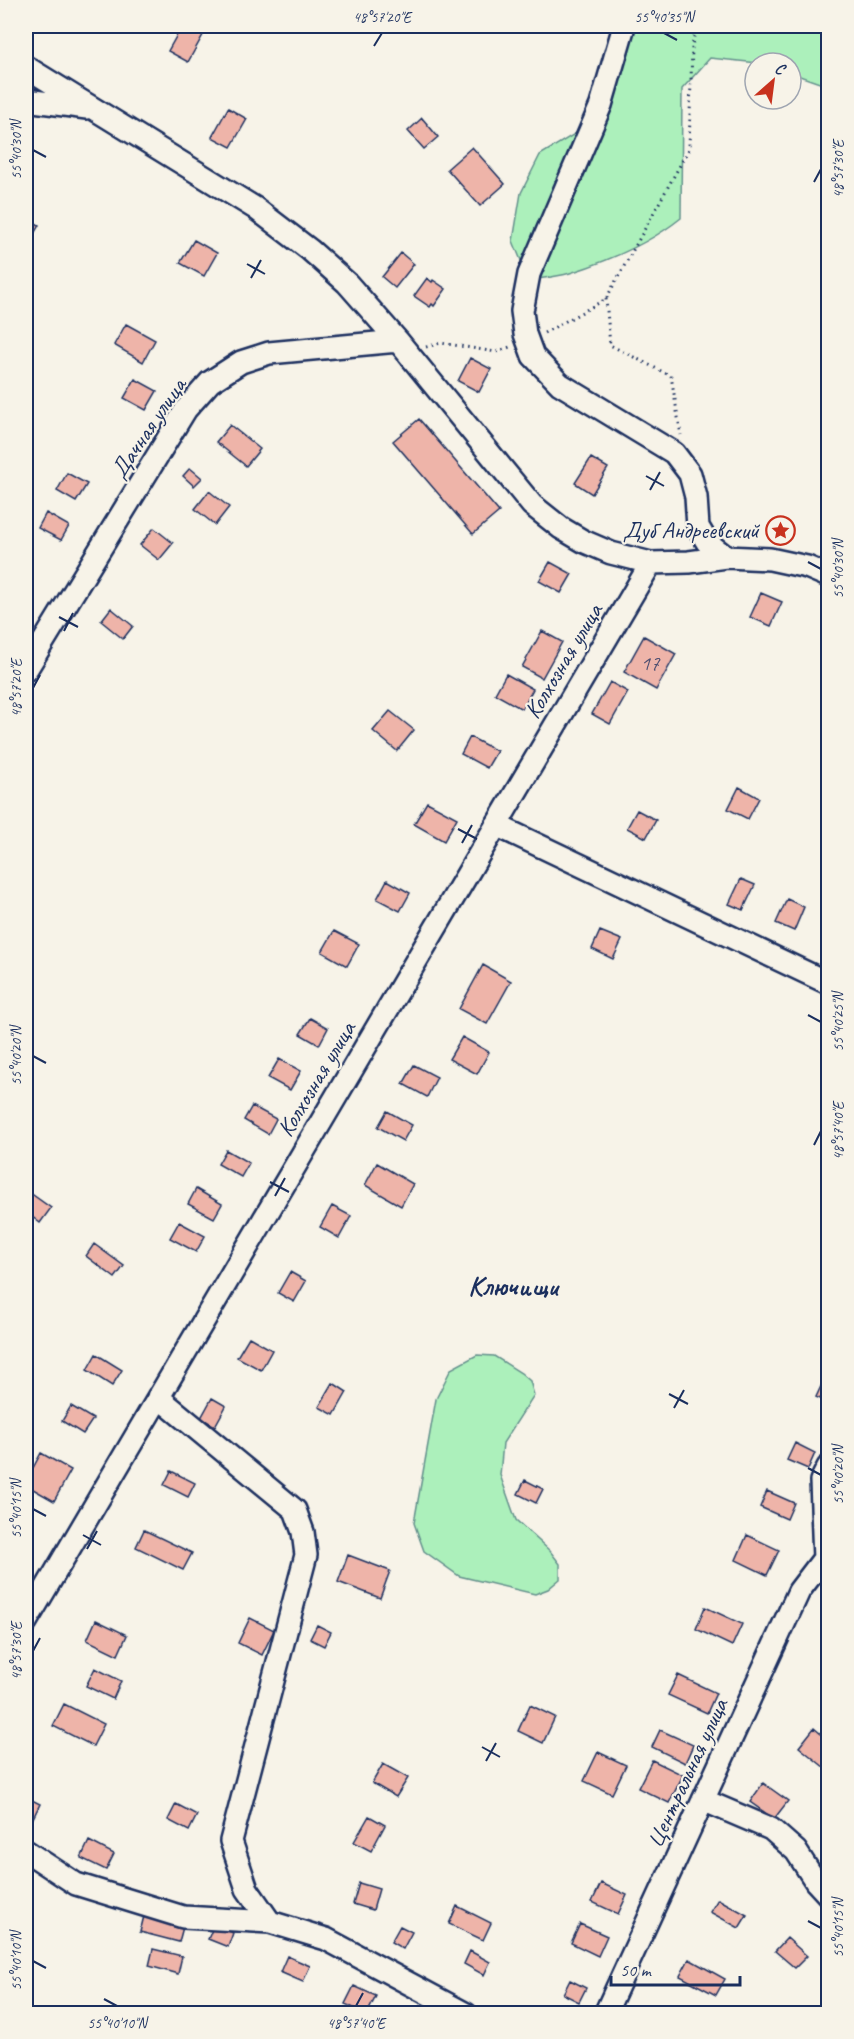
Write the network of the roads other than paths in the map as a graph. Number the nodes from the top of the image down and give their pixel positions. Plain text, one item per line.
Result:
1 (624, 26) edge
2 (26, 67) edge
3 (26, 100) edge
4 (95, 109) junction
5 (402, 346) junction
6 (726, 557) junction
7 (651, 562) junction
8 (828, 576) edge
9 (26, 670) edge
10 (496, 825) junction
11 (828, 983) edge
12 (158, 1397) junction
13 (828, 1467) edge
14 (826, 1556) edge
15 (26, 1622) edge
16 (703, 1800) junction
17 (26, 1851) edge
18 (828, 1894) edge
19 (270, 1922) junction
20 (466, 2013) edge
21 (605, 2013) edge

1 - 6 street
2 - 4 street
3 - 4 street
4 - 5 street
5 - 7 street
5 - 9 street, Дачная улица
6 - 7 street
6 - 8 street
7 - 10 street, Колхозная улица
10 - 11 street
10 - 12 street, Колхозная улица
12 - 15 street, Колхозная улица
12 - 19 street
13 - 14 street, Центральная улица
14 - 16 street, Центральная улица
16 - 18 street
16 - 21 street, Центральная улица
17 - 19 street
19 - 20 street

